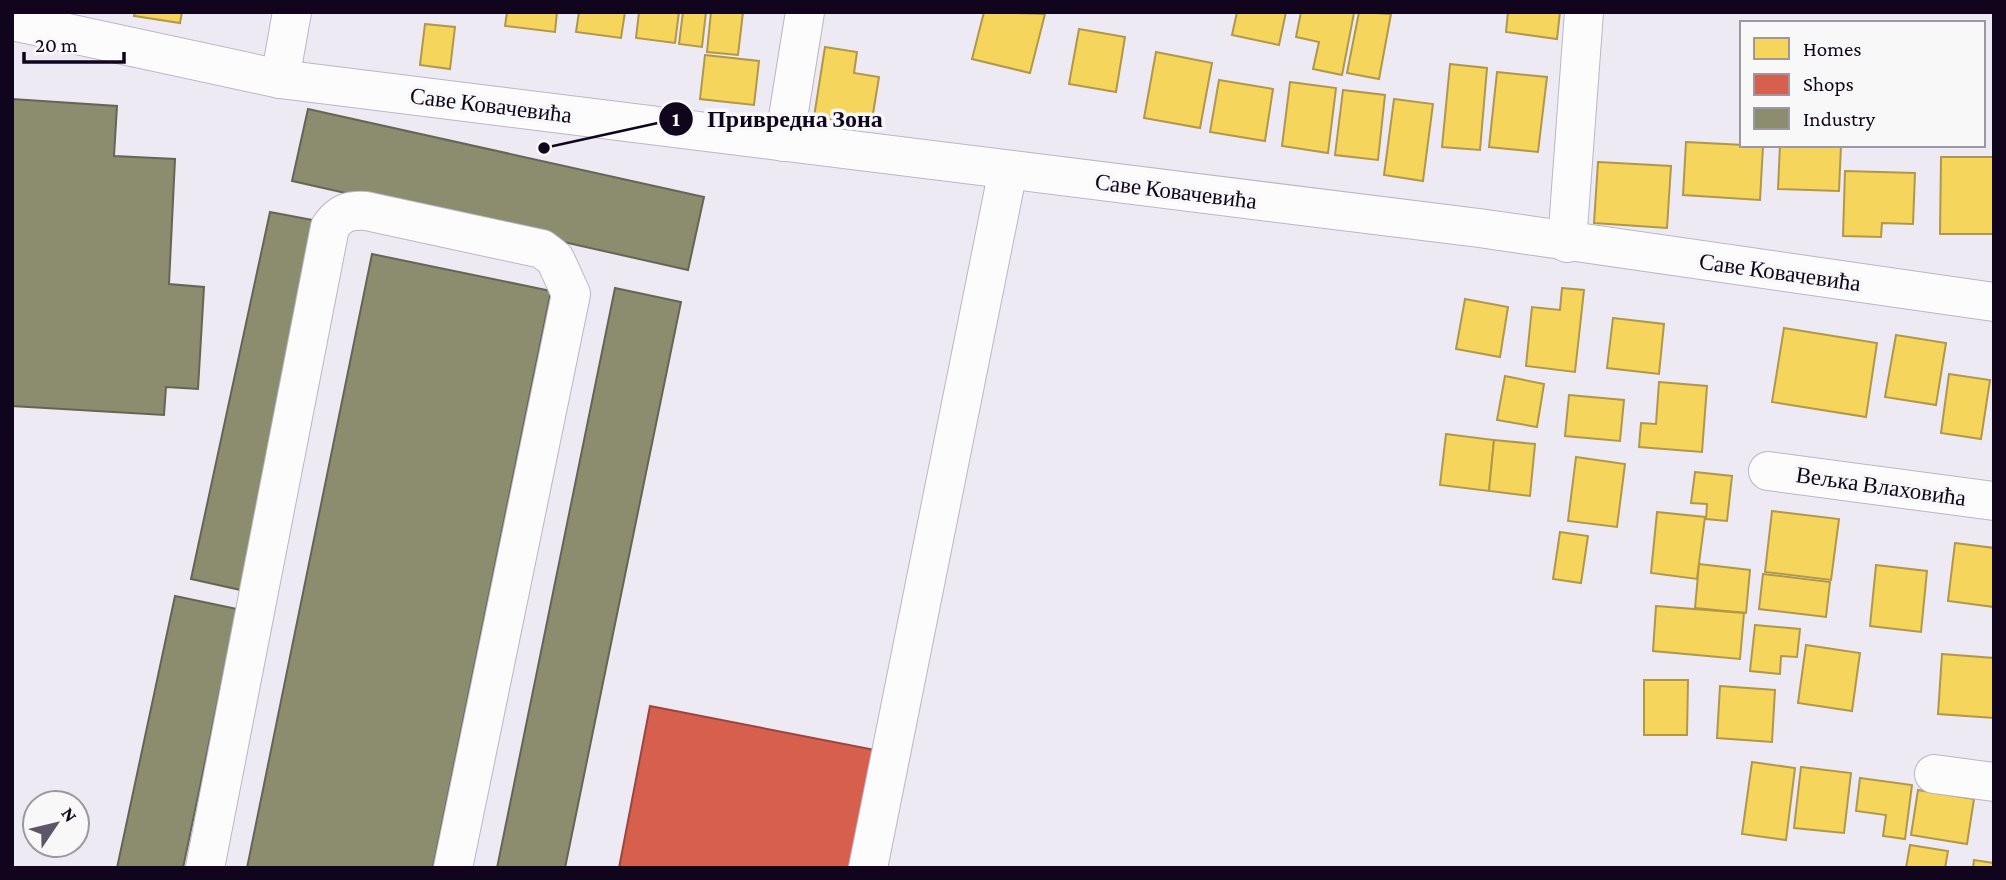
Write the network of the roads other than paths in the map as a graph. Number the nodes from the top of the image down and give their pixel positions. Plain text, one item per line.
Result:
1 (292, 12) edge
2 (805, 12) edge
3 (1584, 12) edge
4 (12, 21) edge
5 (280, 79) junction
6 (784, 142) junction
7 (1008, 170) junction
8 (1567, 243) junction
9 (1994, 302) edge
10 (1768, 471) dead end
11 (1994, 501) edge
12 (1934, 774) dead end
13 (1994, 782) edge
14 (205, 868) edge
15 (453, 868) edge
16 (868, 868) edge

1 - 5 street
2 - 6 street
3 - 8 street
4 - 5 street, Саве Ковачевића
5 - 6 street, Саве Ковачевића
6 - 7 street, Саве Ковачевића
7 - 8 street, Саве Ковачевића
7 - 16 street
8 - 9 street, Саве Ковачевића
10 - 11 street, Вељка Влаховића
12 - 13 street
14 - 15 street

